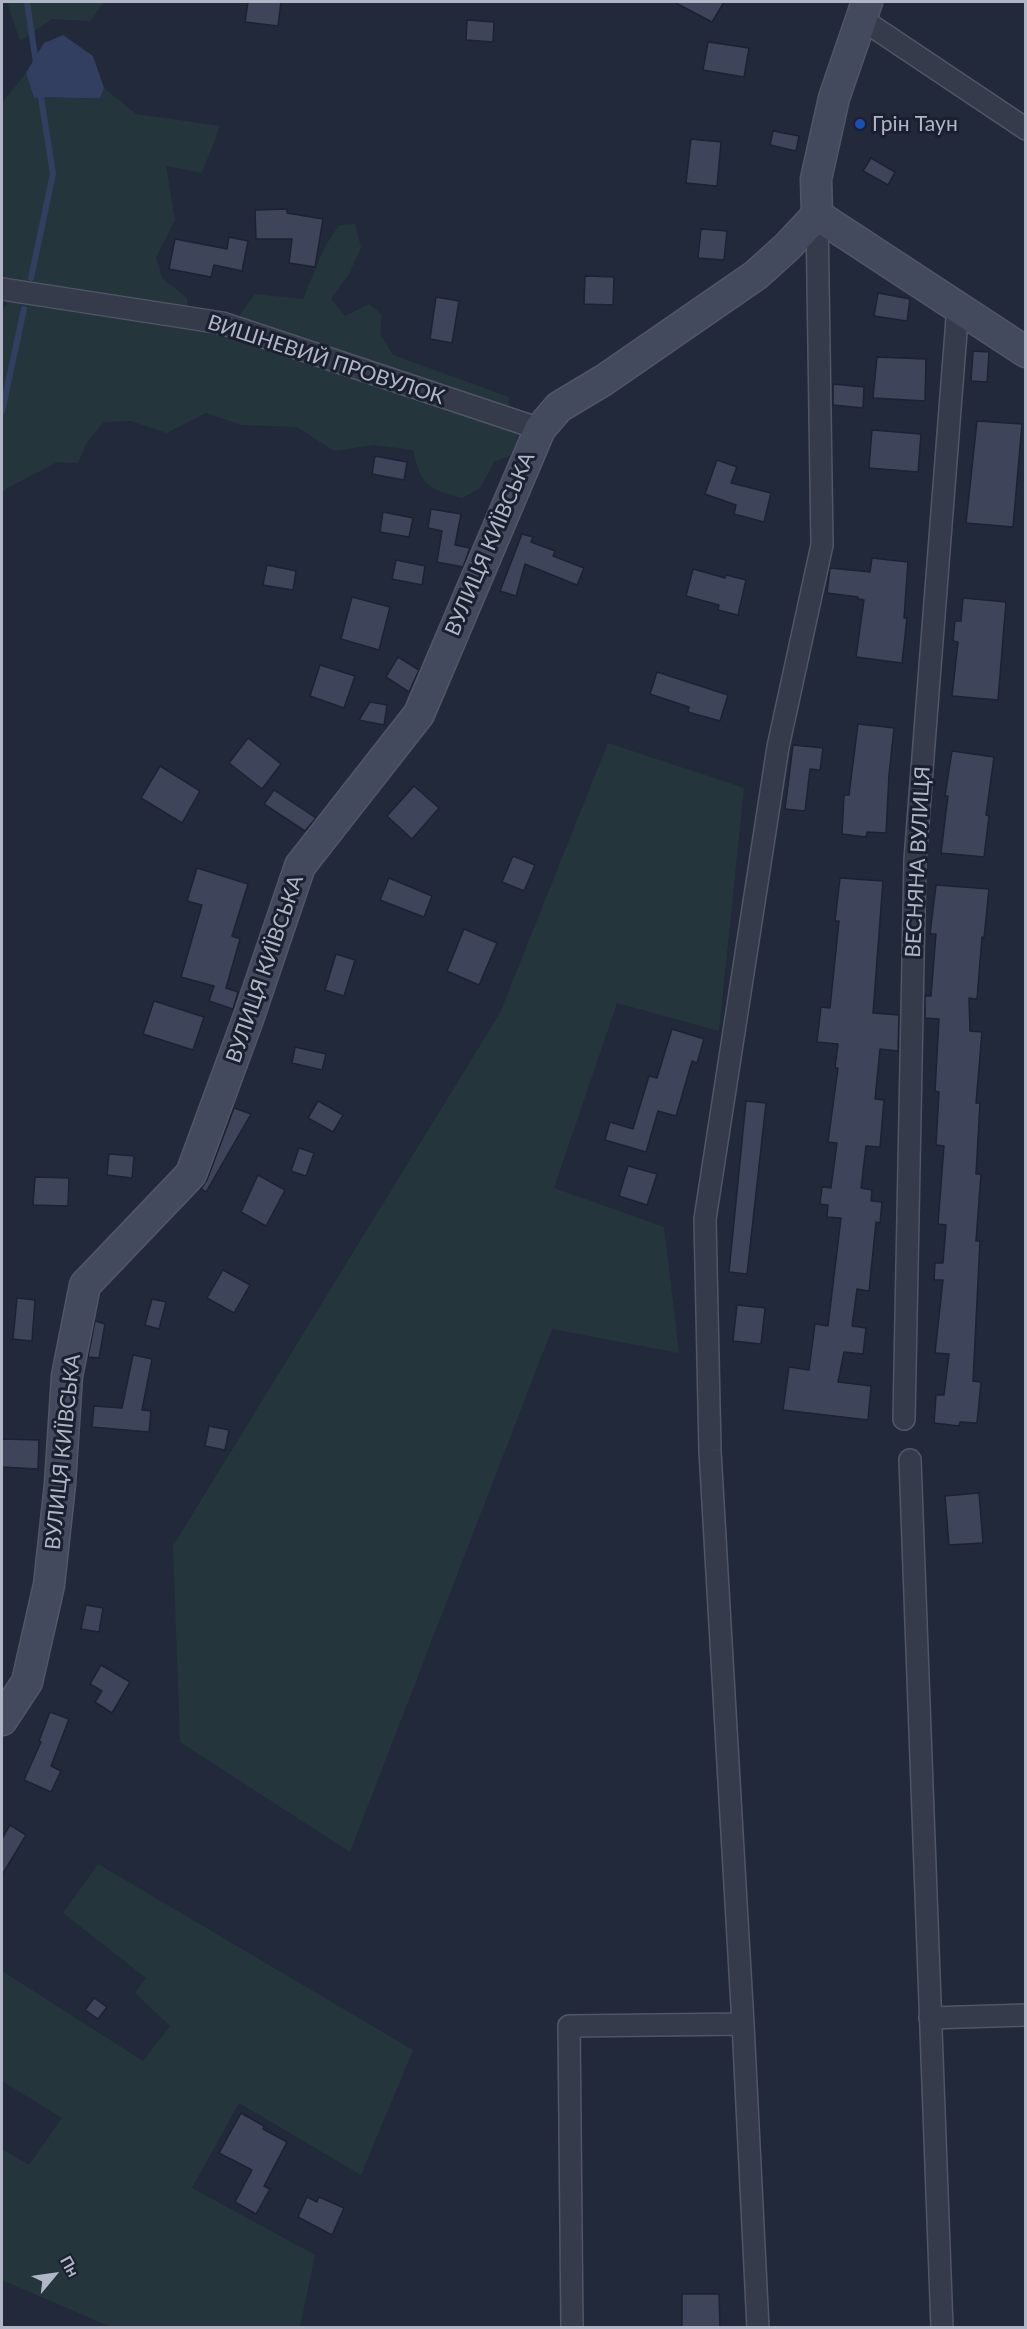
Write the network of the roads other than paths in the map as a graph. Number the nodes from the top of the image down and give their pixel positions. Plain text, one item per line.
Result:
1 (863, 10) edge
2 (1026, 129) edge
3 (817, 215) junction
4 (2, 289) edge
5 (958, 306) junction
6 (1026, 352) edge
7 (540, 429) junction
8 (904, 1419) dead end
9 (910, 1460) dead end
10 (2, 1720) edge
11 (1026, 2015) edge
12 (930, 2018) junction
13 (743, 2024) junction
14 (573, 2328) edge
15 (758, 2328) edge
16 (942, 2328) edge

1 - 2 street
1 - 3 street
3 - 5 street
3 - 7 street, ВУЛИЦЯ КИЇВСЬКА
3 - 13 street
4 - 7 street, ВИШНЕВИЙ ПРОВУЛОК
5 - 6 street
5 - 8 street, ВЕСНЯНА ВУЛИЦЯ
7 - 10 street, ВУЛИЦЯ КИЇВСЬКА
9 - 12 street
11 - 12 street
12 - 16 street
13 - 14 street
13 - 15 street

